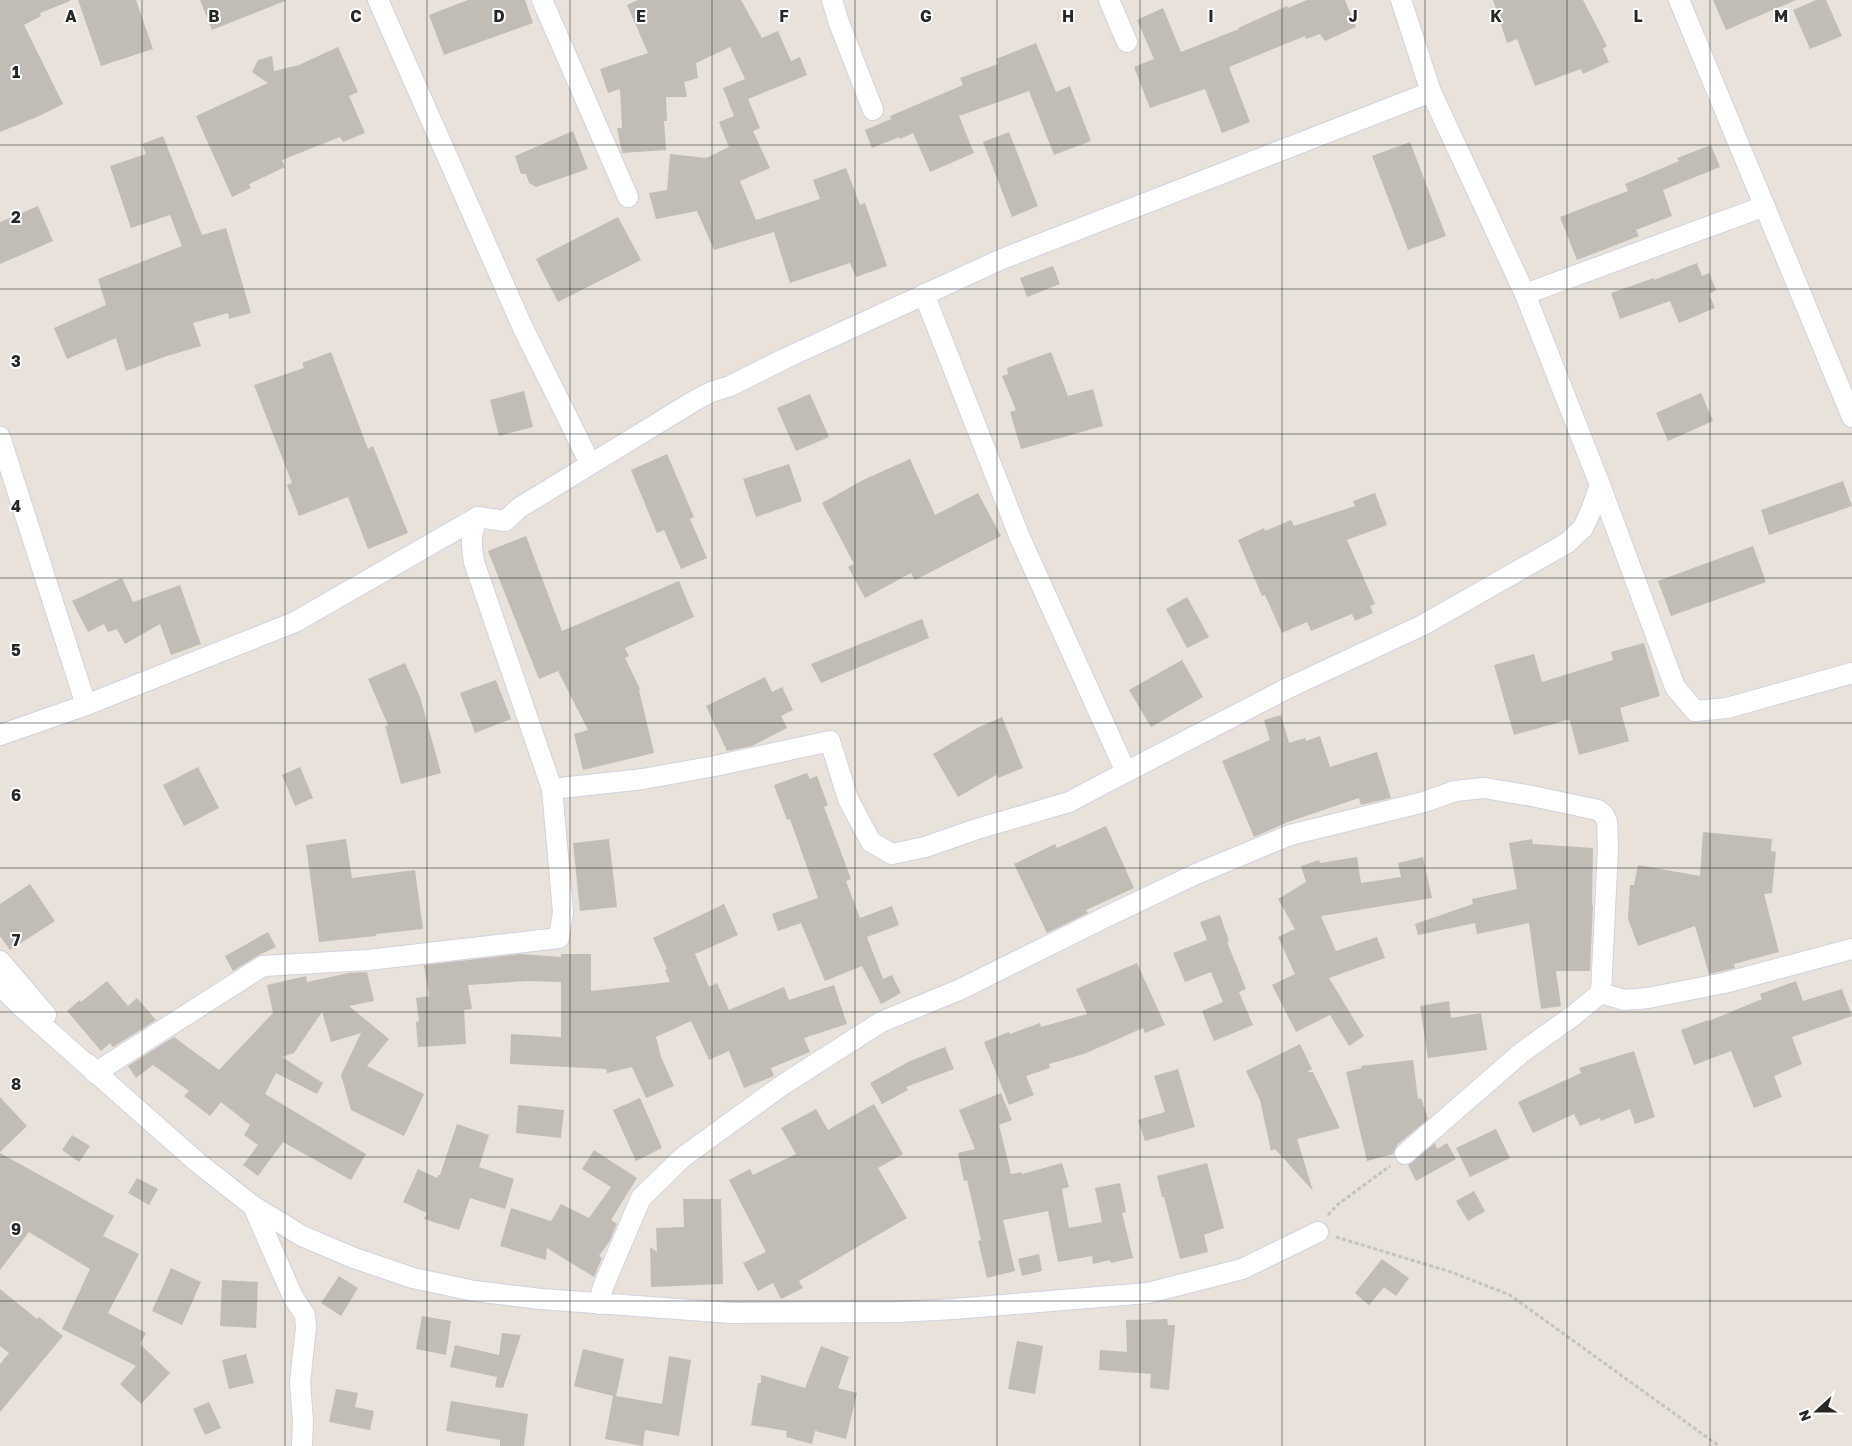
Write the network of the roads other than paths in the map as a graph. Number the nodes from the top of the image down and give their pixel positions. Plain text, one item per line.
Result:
1 (378, 0) edge
2 (542, 0) edge
3 (832, 0) edge
4 (1109, 0) edge
5 (1401, 0) edge
6 (1679, 0) edge
7 (1127, 42) dead end
8 (1431, 92) junction
9 (873, 110) dead end
10 (628, 197) dead end
11 (1765, 206) junction
12 (924, 294) junction
13 (1525, 294) junction
14 (1852, 418) edge
15 (0, 437) edge
16 (590, 463) junction
17 (1600, 485) junction
18 (478, 517) junction
19 (1852, 673) edge
20 (86, 705) junction
21 (0, 734) edge
22 (1126, 772) junction
23 (552, 789) junction
24 (1852, 950) edge
25 (0, 961) edge
26 (0, 986) edge
27 (1601, 993) junction
28 (95, 1072) junction
29 (1405, 1154) road end
30 (253, 1206) junction
31 (1318, 1232) road end
32 (598, 1304) junction
33 (302, 1446) edge

1 - 16 street
2 - 10 street
3 - 9 street
4 - 7 street
5 - 8 street
6 - 11 street
8 - 12 street
8 - 13 street
11 - 13 street
11 - 14 street
12 - 16 street
12 - 22 street
13 - 17 street
15 - 20 street
16 - 18 street
17 - 19 street
17 - 22 street
18 - 20 street
18 - 23 street
20 - 21 street
22 - 23 street
23 - 28 street
24 - 27 street
25 - 28 street
26 - 28 street
27 - 29 street
27 - 32 street
28 - 30 street
30 - 32 street
30 - 33 street
31 - 32 street

